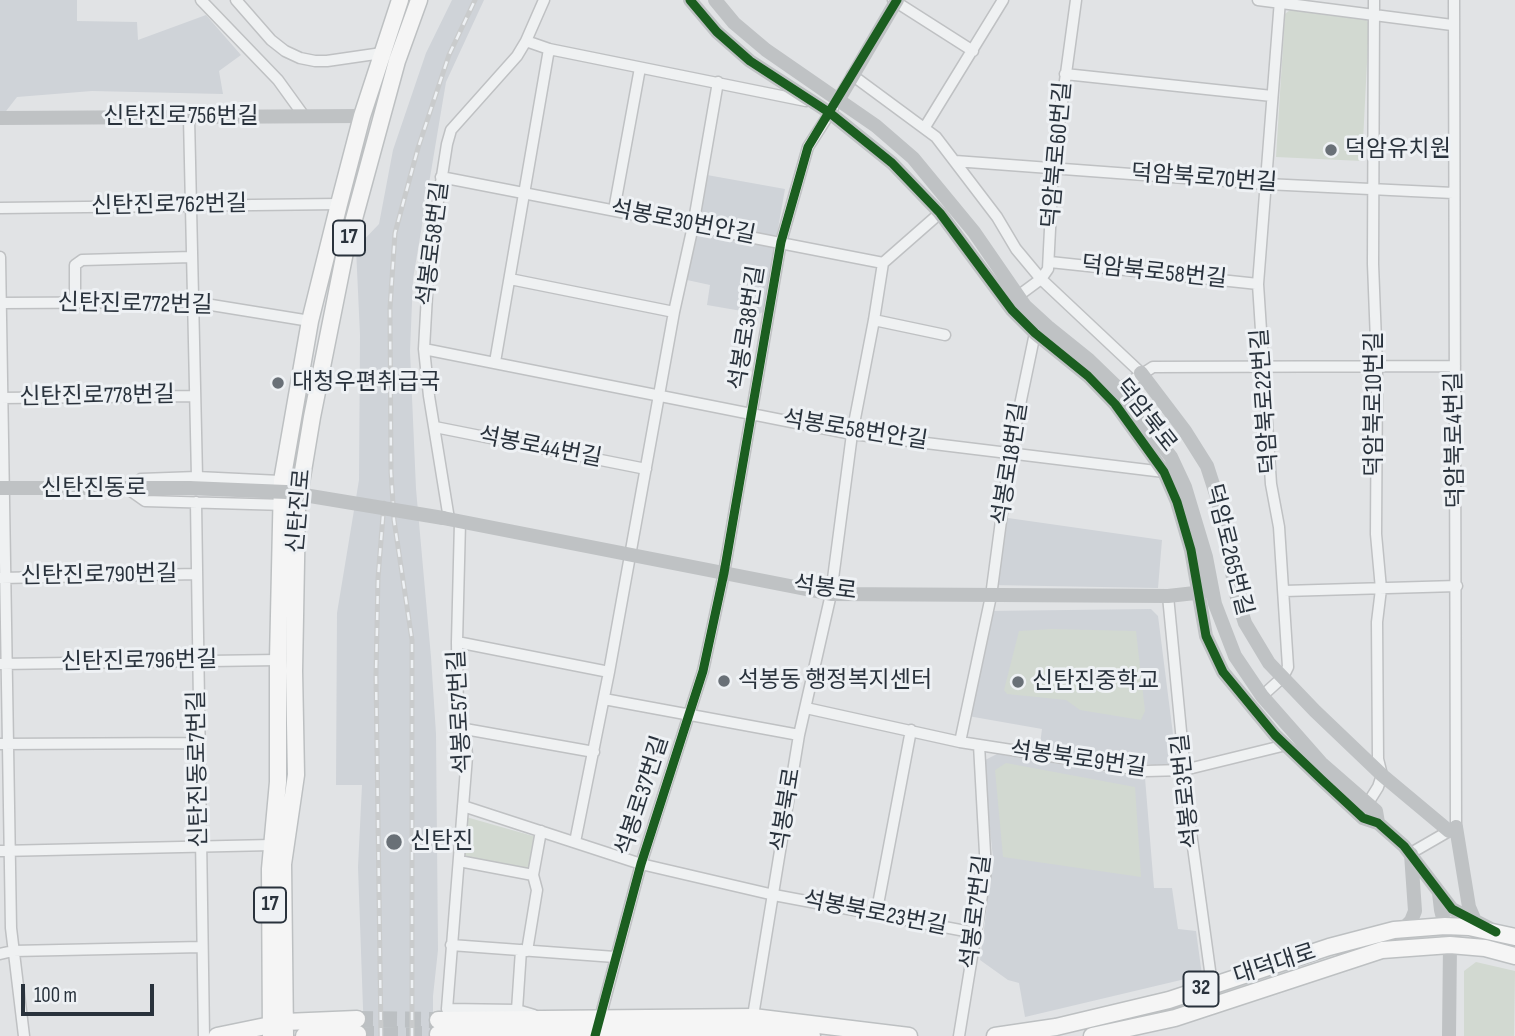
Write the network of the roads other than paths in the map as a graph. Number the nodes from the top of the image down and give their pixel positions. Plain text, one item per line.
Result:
1 (201, 0) edge
2 (236, 0) edge
3 (400, 0) edge
4 (419, 0) edge
5 (544, 0) edge
6 (690, 0) edge
7 (715, 0) edge
8 (1003, 0) edge
9 (1076, 0) edge
10 (1258, 0) edge
11 (1374, 0) edge
12 (1454, 0) edge
13 (895, 1) edge
14 (1280, 1) edge
15 (1373, 15) junction
16 (1452, 24) junction
17 (526, 41) junction
18 (549, 49) junction
19 (973, 51) junction
20 (382, 53) junction
21 (640, 68) junction
22 (1065, 74) junction
23 (852, 75) junction
24 (718, 82) junction
25 (1272, 96) junction
26 (839, 99) junction
27 (812, 102) junction
28 (830, 113) junction
29 (304, 116) junction
30 (362, 116) junction
31 (188, 117) junction
32 (0, 118) edge
33 (925, 127) junction
34 (955, 161) junction
35 (1053, 169) junction
36 (441, 177) junction
37 (1266, 184) junction
38 (1374, 188) junction
39 (1454, 193) junction
40 (524, 194) junction
41 (339, 204) junction
42 (191, 206) junction
43 (0, 208) edge
44 (614, 210) junction
45 (940, 213) junction
46 (693, 226) junction
47 (781, 242) junction
48 (0, 257) edge
49 (192, 257) junction
50 (883, 262) junction
51 (1050, 262) junction
52 (510, 279) junction
53 (1041, 279) junction
54 (1258, 284) junction
55 (1018, 296) junction
56 (75, 302) junction
57 (193, 302) junction
58 (1, 303) edge
59 (674, 312) junction
60 (874, 320) junction
61 (310, 321) junction
62 (1035, 333) junction
63 (945, 335) dead end
64 (424, 349) junction
65 (495, 362) junction
66 (1455, 366) junction
67 (1377, 367) junction
68 (1265, 368) junction
69 (302, 372) junction
70 (1141, 373) junction
71 (1119, 390) junction
72 (659, 394) junction
73 (195, 396) junction
74 (1, 398) edge
75 (314, 404) junction
76 (753, 413) junction
77 (435, 427) junction
78 (852, 434) junction
79 (1010, 453) junction
80 (646, 469) junction
81 (1164, 471) junction
82 (282, 481) junction
83 (301, 482) junction
84 (193, 483) junction
85 (2, 488) edge
86 (128, 489) junction
87 (196, 502) junction
88 (280, 505) junction
89 (298, 506) junction
90 (451, 520) junction
91 (631, 555) junction
92 (724, 573) junction
93 (197, 574) junction
94 (3, 578) edge
95 (1457, 586) junction
96 (1381, 589) junction
97 (1213, 590) junction
98 (1284, 591) junction
99 (1197, 593) junction
100 (831, 594) junction
101 (991, 596) junction
102 (1168, 596) junction
103 (457, 642) junction
104 (278, 660) junction
105 (197, 661) junction
106 (4, 664) edge
107 (609, 672) junction
108 (1283, 677) junction
109 (1262, 696) junction
110 (604, 699) junction
111 (806, 708) junction
112 (690, 714) junction
113 (466, 729) junction
114 (911, 730) junction
115 (799, 735) junction
116 (960, 742) junction
117 (200, 743) junction
118 (5, 744) edge
119 (979, 745) junction
120 (1286, 746) junction
121 (594, 751) junction
122 (1184, 770) junction
123 (1382, 775) junction
124 (1368, 803) junction
125 (463, 806) junction
126 (1378, 823) junction
127 (1453, 829) junction
128 (541, 831) junction
129 (575, 842) junction
130 (272, 845) junction
131 (201, 846) junction
132 (6, 851) edge
133 (1411, 853) junction
134 (458, 861) junction
135 (641, 864) junction
136 (533, 875) junction
137 (1438, 892) junction
138 (774, 895) junction
139 (876, 915) junction
140 (1475, 921) junction
141 (1445, 926) junction
142 (1403, 929) junction
143 (1496, 932) junction
144 (976, 933) junction
145 (1515, 937) edge
146 (451, 945) junction
147 (1450, 945) junction
148 (202, 947) junction
149 (13, 951) junction
150 (524, 951) junction
151 (0, 954) edge
152 (1515, 956) edge
153 (615, 957) junction
154 (1212, 985) junction
155 (516, 1010) junction
156 (438, 1027) tunnel mouth
157 (751, 1027) edge
158 (597, 1029) edge
159 (278, 1030) edge
160 (553, 1030) edge
161 (858, 1033) edge
162 (658, 1034) edge
163 (24, 1036) edge
164 (204, 1036) edge
165 (218, 1036) edge
166 (314, 1036) edge
167 (812, 1036) edge
168 (909, 1036) edge
169 (959, 1036) edge
170 (995, 1036) edge
171 (1092, 1036) edge
172 (1449, 1036) edge

1 - 29 street
2 - 20 street
3 - 20 main road, 신탄진로 / 17
4 - 75 main road, 신탄진로 / 17
5 - 17 street, 석봉로58번길
6 - 27 street, 덕암북로
7 - 26 street, 덕암북로
8 - 19 street
9 - 22 street, 덕암북로60번길
10 - 14 street
11 - 15 street, 덕암북로10번길
12 - 16 street, 덕암북로4번길
13 - 19 street
13 - 23 street
14 - 15 street
14 - 25 street, 덕암북로22번길
15 - 16 street
15 - 38 street, 덕암북로10번길
16 - 39 street, 덕암북로4번길
17 - 18 street
17 - 36 street, 석봉로58번길
18 - 21 street
18 - 40 street
19 - 33 street
20 - 30 main road, 신탄진로 / 17
21 - 24 street
21 - 44 street
22 - 25 street
22 - 35 street, 덕암북로60번길
23 - 26 street
23 - 33 street, 덕암로265번길
24 - 27 street
24 - 46 street
25 - 37 street, 덕암북로22번길
26 - 28 street, 석봉로38번길
26 - 55 street, 덕암북로
27 - 28 street, 덕암북로
28 - 45 street, 덕암북로
28 - 47 street, 석봉로38번길
29 - 30 street, 신탄진로756번길
29 - 31 street, 신탄진로756번길
30 - 41 main road, 신탄진로 / 17
31 - 32 street, 신탄진로756번길
31 - 42 street
33 - 34 street, 덕암로265번길
34 - 35 street, 덕암북로70번길
34 - 53 street, 덕암로265번길
35 - 37 street, 덕암북로70번길
35 - 51 street, 덕암북로60번길
36 - 40 street, 석봉로30번안길
36 - 64 street, 석봉로58번길
37 - 38 street, 덕암북로70번길
37 - 54 street, 덕암북로22번길
38 - 39 street, 덕암북로70번길
38 - 67 street, 덕암북로10번길
39 - 66 street, 덕암북로4번길
40 - 44 street, 석봉로30번안길
40 - 52 street
41 - 42 street, 신탄진로762번길
41 - 61 main road, 신탄진로 / 17
42 - 43 street, 신탄진로762번길
42 - 49 street
44 - 46 street, 석봉로30번안길
45 - 50 street
45 - 62 street, 덕암북로
46 - 47 street, 석봉로30번안길
46 - 59 street
47 - 50 street, 석봉로30번안길
47 - 76 street, 석봉로38번길
48 - 58 street
49 - 56 street
49 - 57 street
50 - 60 street, 석봉북로
51 - 53 street, 덕암북로60번길
51 - 54 street, 덕암북로58번길
52 - 59 street
52 - 65 street
53 - 55 street, 덕암북로60번길
53 - 70 street, 덕암로265번길
54 - 68 street, 덕암북로22번길
55 - 71 street, 덕암북로
56 - 57 street, 신탄진로772번길
56 - 58 street, 신탄진로772번길
57 - 61 street, 신탄진로772번길
57 - 73 street
58 - 74 street
59 - 72 street
60 - 63 street
60 - 78 street, 석봉북로
61 - 69 main road, 신탄진로 / 17
62 - 79 street, 석봉로18번길
62 - 81 street, 덕암북로
64 - 65 street, 석봉로58번안길
64 - 77 street, 석봉로58번길
65 - 72 street, 석봉로58번안길
66 - 67 street
66 - 95 street, 덕암북로4번길
67 - 68 street
67 - 96 street, 덕암북로10번길
68 - 70 street
68 - 98 street, 덕암북로22번길
69 - 75 main road
69 - 82 main road, 신탄진로 / 17
70 - 71 street
70 - 108 street, 덕암로265번길
71 - 97 street, 덕암북로
72 - 76 street, 석봉로58번안길
72 - 80 street
73 - 74 street, 신탄진로778번길
73 - 84 street
74 - 85 street
75 - 83 main road, 신탄진로 / 17
76 - 78 street, 석봉로58번안길
76 - 92 street, 석봉로38번길
77 - 80 street, 석봉로44번길
77 - 90 street, 석봉로58번길
78 - 79 street, 석봉로58번안길
78 - 100 street, 석봉북로
79 - 81 street, 석봉로58번안길
79 - 101 street, 석봉로18번길
80 - 91 street
81 - 99 street, 덕암북로
82 - 83 street
82 - 84 street
82 - 88 main road, 신탄진로 / 17
83 - 89 main road, 신탄진로 / 17
84 - 86 street, 신탄진동로
84 - 90 street, 신탄진동로, bridge
85 - 86 street, 신탄진동로
85 - 94 street
86 - 87 street
87 - 88 street
87 - 93 street, 신탄진동로7번길
88 - 89 street
88 - 104 main road, 신탄진로 / 17
89 - 159 main road, 신탄진로 / 17
90 - 91 street, 석봉로
90 - 103 street, 석봉로57번길
91 - 92 street, 석봉로
91 - 107 street
92 - 100 street, 석봉로
92 - 112 street, 석봉로37번길
93 - 94 street, 신탄진로790번길
93 - 105 street, 신탄진동로7번길
94 - 106 street
95 - 96 street
95 - 127 street, 덕암북로4번길
96 - 98 street
96 - 123 street, 덕암북로10번길
97 - 99 street, 석봉로
97 - 109 street, 덕암북로
98 - 108 street, 덕암북로22번길
99 - 102 street, 석봉로
99 - 120 street, 덕암북로
100 - 101 street, 석봉로
100 - 111 street, 석봉북로
101 - 102 street, 석봉로
101 - 116 street
102 - 122 street, 석봉로3번길
103 - 107 street
103 - 113 street, 석봉로57번길
104 - 105 street, 신탄진로796번길
104 - 130 main road, 신탄진로 / 17
105 - 106 street, 신탄진로796번길
105 - 117 street, 신탄진동로7번길
106 - 118 street
107 - 110 street
108 - 109 street
108 - 123 street, 덕암로265번길
109 - 124 street, 덕암북로
110 - 112 street
110 - 121 street
111 - 114 street, 석봉북로9번길
111 - 115 street, 석봉북로
112 - 115 street
112 - 135 street, 석봉로37번길
113 - 121 street
113 - 125 street, 석봉로57번길
114 - 116 street, 석봉북로9번길
114 - 139 street
115 - 138 street, 석봉북로
116 - 119 street, 석봉북로9번길
117 - 118 street
117 - 131 street, 신탄진동로7번길
118 - 132 street
119 - 122 street, 석봉북로9번길
119 - 144 street, 석봉로7번길
120 - 122 street, 석봉북로9번길
120 - 126 street, 덕암북로
121 - 129 street
122 - 154 street, 석봉로3번길
123 - 124 street
123 - 127 street, 덕암로265번길
124 - 126 street, 덕암북로
125 - 128 street, 석봉북로23번길
125 - 134 street, 석봉로57번길
126 - 133 street, 덕암북로
127 - 133 street
127 - 140 street
128 - 129 street, 석봉북로23번길
128 - 136 street
129 - 135 street, 석봉북로23번길
130 - 131 street
130 - 159 main road, 신탄진로 / 17
131 - 132 street
131 - 148 street, 신탄진동로7번길
132 - 149 street
133 - 137 street, 덕암북로
133 - 142 street
134 - 136 street
134 - 146 street, 석봉로57번길
135 - 138 street, 석봉북로23번길
135 - 153 street, 석봉로37번길
136 - 150 street
137 - 140 street
137 - 141 street, 덕암북로
138 - 139 street, 석봉북로23번길
138 - 157 street, 석봉북로
139 - 144 street, 석봉북로23번길
140 - 143 street
141 - 142 main road, 대덕대로 / 32
141 - 143 main road, 대덕대로 / 32
141 - 147 street, 덕암북로
142 - 154 main road, 대덕대로 / 32
143 - 145 main road, 대덕대로 / 32
144 - 169 street, 석봉로7번길
146 - 150 street
146 - 155 street, 석봉로57번길
147 - 152 main road, 대덕대로 / 32
147 - 171 main road, 대덕대로 / 32
147 - 172 street, 덕암북로
148 - 149 street
148 - 164 street, 신탄진동로7번길
149 - 151 street
149 - 163 street
150 - 153 street
150 - 155 street
153 - 158 street, 석봉로37번길
154 - 170 main road, 대덕대로 / 32
155 - 160 street, 석봉로57번길
156 - 160 main road
157 - 158 main road
157 - 161 main road
157 - 162 main road
157 - 167 main road
158 - 160 main road
158 - 162 main road
159 - 165 main road
159 - 166 main road
161 - 168 main road

